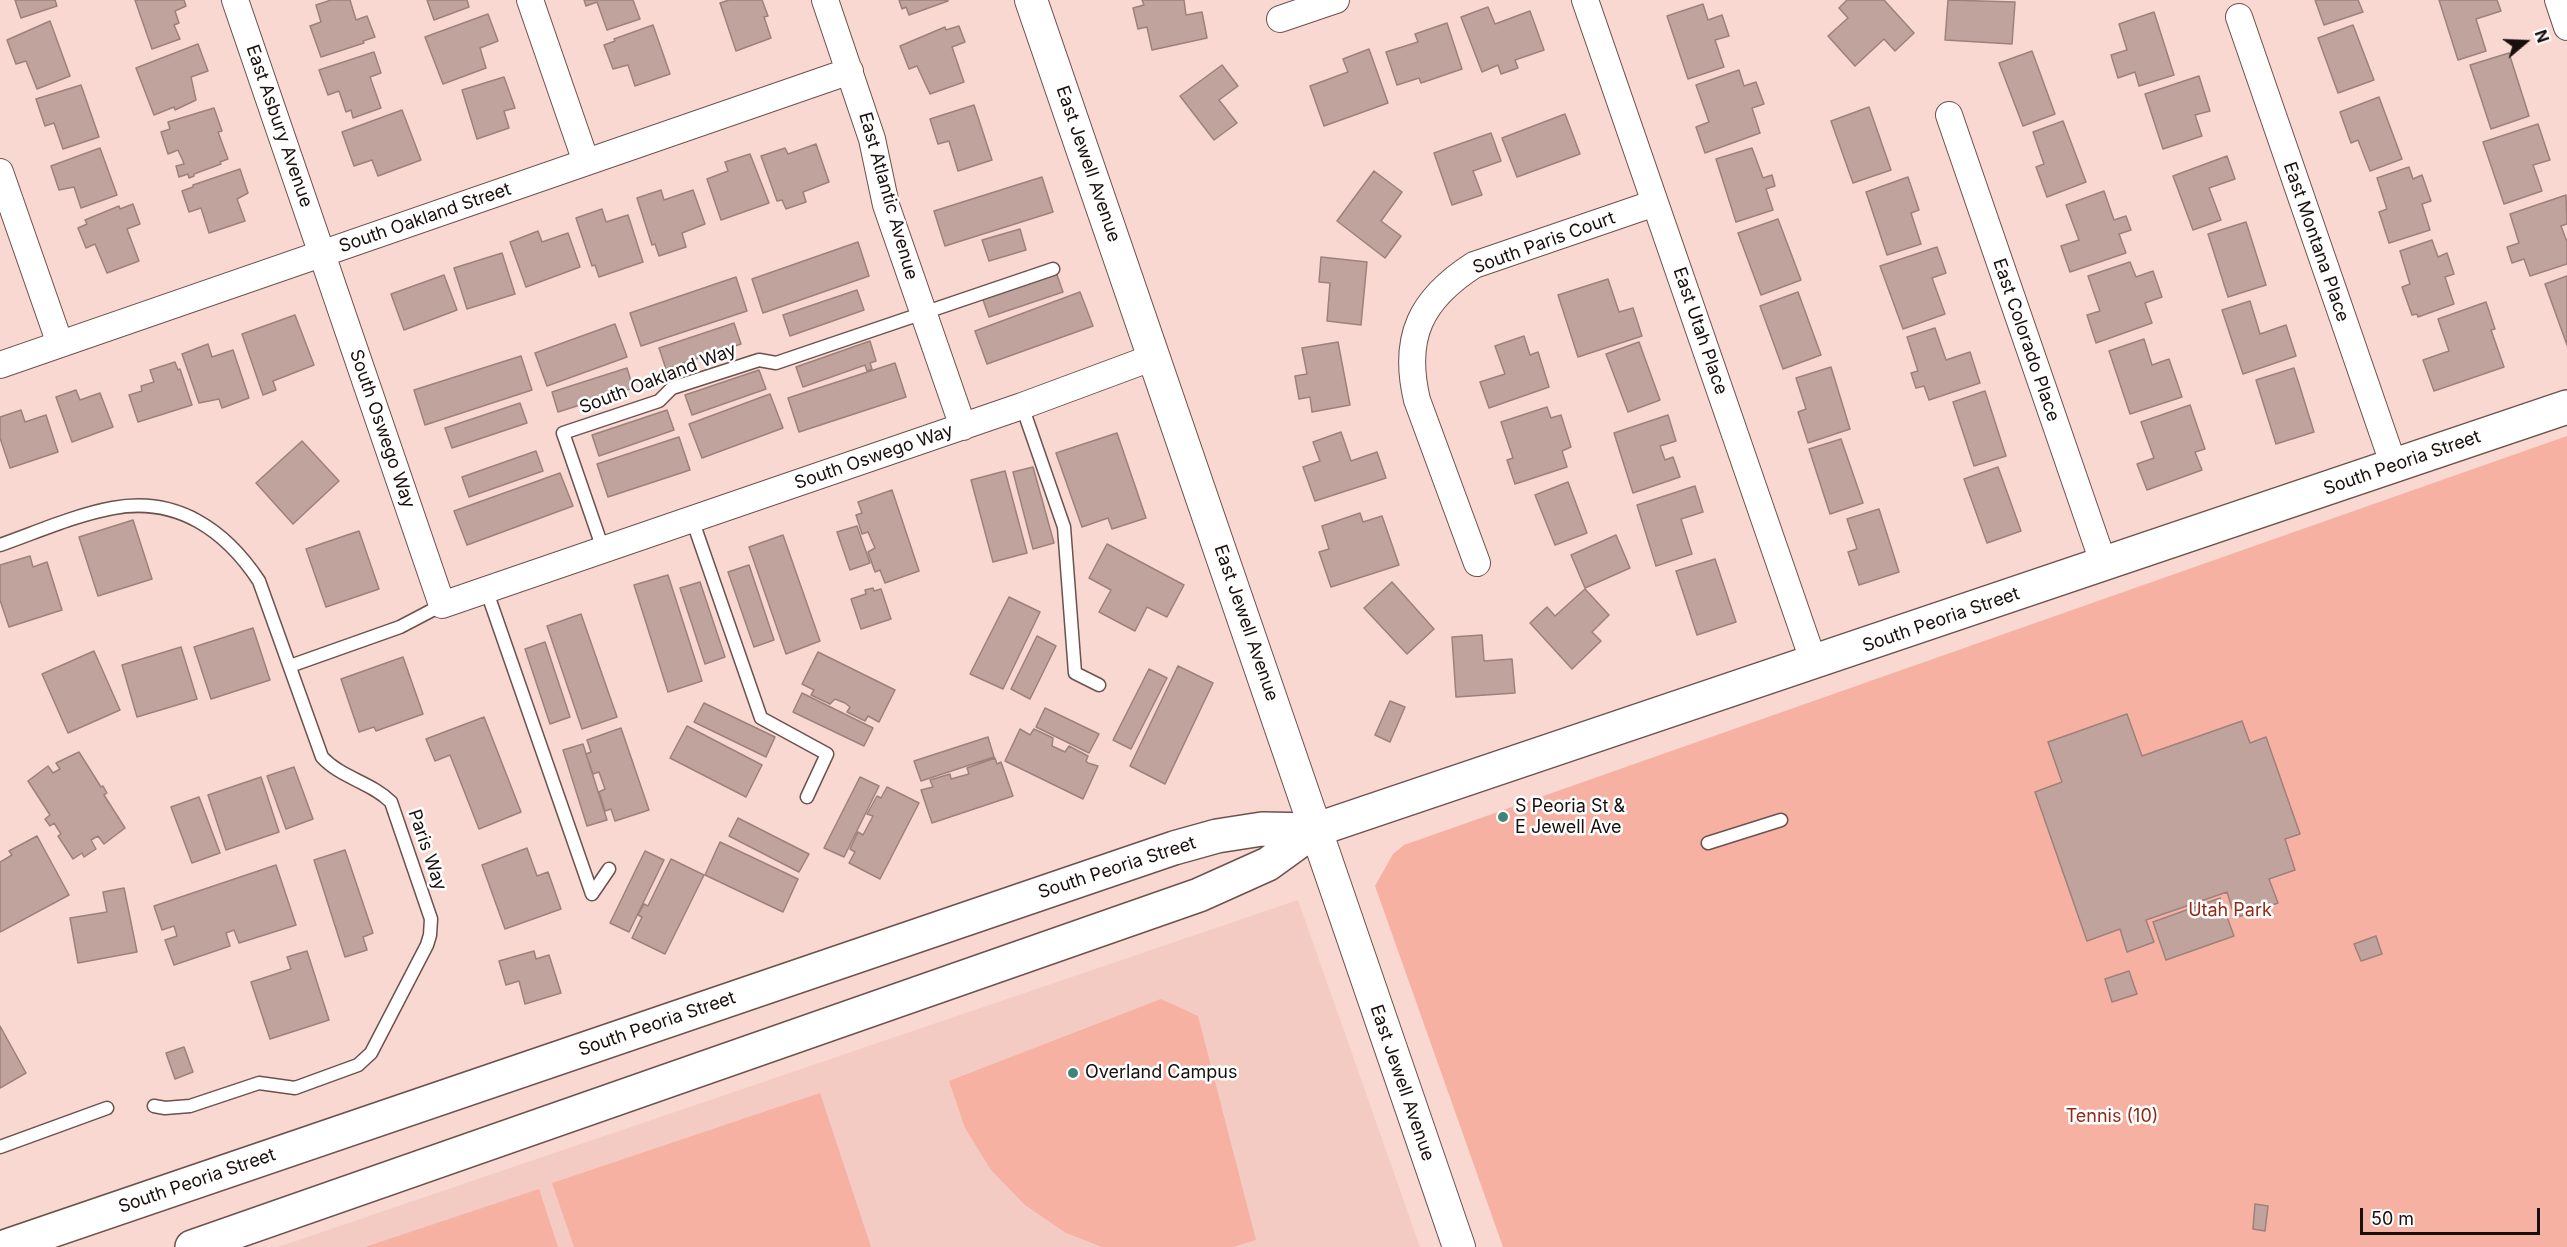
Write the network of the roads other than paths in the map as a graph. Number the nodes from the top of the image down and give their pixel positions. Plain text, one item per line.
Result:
1 (236, 0) edge
2 (530, 0) edge
3 (825, 0) edge
4 (1031, 0) edge
5 (1336, 0) edge
6 (1585, 0) edge
7 (2558, 0) edge
8 (2239, 17) dead end
9 (1280, 19) dead end
10 (2567, 27) edge
11 (850, 70) junction
12 (1948, 115) dead end
13 (586, 162) junction
14 (0, 172) edge
15 (1655, 203) junction
16 (323, 253) junction
17 (1053, 269) dead end
18 (923, 311) junction
19 (60, 344) junction
20 (1154, 357) junction
21 (0, 364) edge
22 (1022, 406) junction
23 (2567, 407) edge
24 (963, 427) junction
25 (2394, 466) junction
26 (692, 519) junction
27 (0, 545) edge
28 (603, 549) junction
29 (1477, 563) dead end
30 (2104, 565) junction
31 (486, 590) junction
32 (442, 605) junction
33 (1814, 663) junction
34 (290, 666) junction
35 (1099, 685) dead end
36 (807, 797) dead end
37 (1781, 820) dead end
38 (1315, 830) junction
39 (1708, 843) dead end
40 (609, 869) dead end
41 (154, 1106) dead end
42 (107, 1108) dead end
43 (0, 1147) edge
44 (4, 1247) edge
45 (192, 1247) edge
46 (1459, 1247) edge

1 - 16 street, East Asbury Avenue
2 - 13 street
3 - 11 street, East Atlantic Avenue
4 - 20 street, East Jewell Avenue
5 - 9 street
6 - 15 street, East Utah Place
7 - 10 street
8 - 25 street, East Montana Place
11 - 13 street, South Oakland Street
11 - 18 street, East Atlantic Avenue
12 - 30 street, East Colorado Place
13 - 16 street, South Oakland Street
14 - 19 street
15 - 29 street, South Paris Court
15 - 33 street, East Utah Place
16 - 19 street, South Oakland Street
16 - 32 street, South Oswego Way
17 - 18 lane, South Oakland Way
18 - 24 street, East Atlantic Avenue
18 - 28 lane, South Oakland Way
19 - 21 street, South Oakland Street
20 - 22 street, South Oswego Way
20 - 38 street, East Jewell Avenue
22 - 24 street, South Oswego Way
22 - 35 lane
23 - 25 main road, South Peoria Street
24 - 26 street, South Oswego Way
25 - 30 main road, South Peoria Street
26 - 28 street, South Oswego Way
26 - 36 lane
27 - 34 lane
28 - 31 street, South Oswego Way
30 - 33 main road, South Peoria Street
31 - 32 street, South Oswego Way
31 - 40 lane
32 - 34 lane, South Oswego Way
33 - 38 main road, South Peoria Street
34 - 41 lane, Paris Way
37 - 39 lane
38 - 44 main road, South Peoria Street
38 - 45 main road, South Peoria Street
38 - 46 street, East Jewell Avenue
42 - 43 lane

